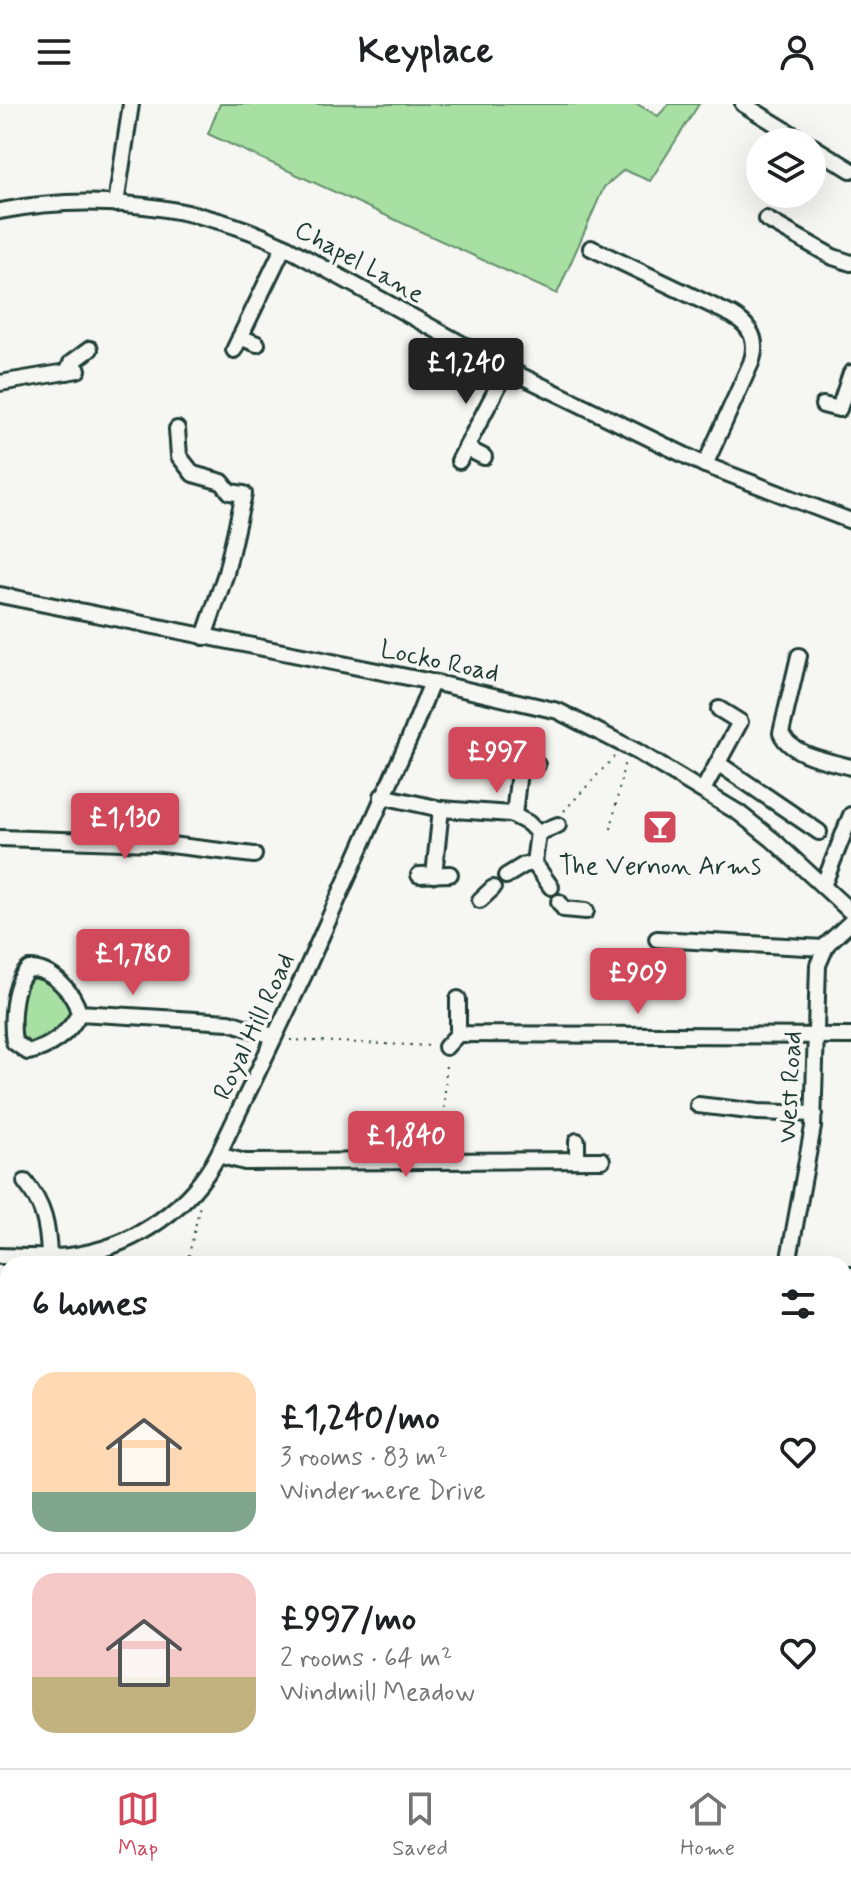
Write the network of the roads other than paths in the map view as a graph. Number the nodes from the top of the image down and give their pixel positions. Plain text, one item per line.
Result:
1 (131, 104) edge
2 (743, 104) edge
3 (782, 128) edge
4 (826, 155) edge
5 (851, 170) edge
6 (116, 204) junction
7 (0, 211) edge
8 (773, 228) dead end
9 (284, 246) junction
10 (591, 248) dead end
11 (851, 263) edge
12 (257, 344) dead end
13 (90, 349) dead end
14 (507, 369) junction
15 (851, 373) edge
16 (0, 383) edge
17 (823, 405) dead end
18 (177, 429) dead end
19 (484, 457) dead end
20 (705, 465) junction
21 (851, 521) edge
22 (0, 595) edge
23 (204, 637) junction
24 (799, 656) dead end
25 (432, 682) junction
26 (719, 709) dead end
27 (490, 758) dead end
28 (520, 762) junction
29 (719, 764) junction
30 (537, 765) dead end
31 (851, 767) edge
32 (703, 790) junction
33 (382, 796) junction
34 (441, 809) junction
35 (514, 815) junction
36 (851, 815) edge
37 (560, 819) road end
38 (819, 832) dead end
39 (538, 833) junction
40 (0, 838) edge
41 (254, 855) dead end
42 (534, 863) junction
43 (450, 874) dead end
44 (506, 876) dead end
45 (823, 886) junction
46 (551, 887) dead end
47 (493, 888) dead end
48 (480, 900) dead end
49 (559, 902) dead end
50 (586, 911) dead end
51 (851, 912) edge
52 (851, 922) edge
53 (657, 939) dead end
54 (825, 948) junction
55 (458, 999) dead end
56 (79, 1013) junction
57 (458, 1034) junction
58 (816, 1034) junction
59 (273, 1036) junction
60 (851, 1036) edge
61 (446, 1047) road end
62 (698, 1105) dead end
63 (814, 1114) junction
64 (577, 1141) dead end
65 (218, 1155) junction
66 (577, 1160) junction
67 (602, 1160) dead end
68 (25, 1182) dead end
69 (0, 1256) edge
70 (49, 1256) junction
71 (789, 1256) edge

1 - 6 street
2 - 3 street
4 - 5 street
6 - 7 street, Chapel Lane
6 - 9 street, Chapel Lane
8 - 11 street
9 - 12 street
9 - 14 street, Chapel Lane
10 - 20 street
13 - 16 street
14 - 19 street
14 - 20 street, Chapel Lane
15 - 17 street
18 - 23 street
20 - 21 street, Chapel Lane
22 - 23 street, Locko Road
23 - 25 street, Locko Road
24 - 31 street
25 - 32 street, Locko Road
25 - 33 street, Royal Hill Road
26 - 29 street
27 - 28 street
28 - 30 street
28 - 35 street
29 - 32 street
29 - 38 street
32 - 45 street, Locko Road
33 - 34 street
33 - 59 street, Royal Hill Road
34 - 35 street
34 - 43 street
35 - 39 street
36 - 45 street
37 - 39 street
39 - 42 street
40 - 41 street
42 - 44 street
42 - 46 street
45 - 51 street, Locko Road
47 - 48 street
49 - 50 street
52 - 54 street
53 - 54 street
54 - 58 street, West Road
55 - 57 street
56 - 56 street
56 - 59 street
57 - 58 street
57 - 61 street
58 - 60 street
58 - 63 street, West Road
59 - 65 street, Royal Hill Road
62 - 63 street
63 - 71 street, West Road
64 - 66 street
65 - 66 street
65 - 70 street, Royal Hill Road
66 - 67 street
68 - 70 street
69 - 70 street, Royal Hill Road

